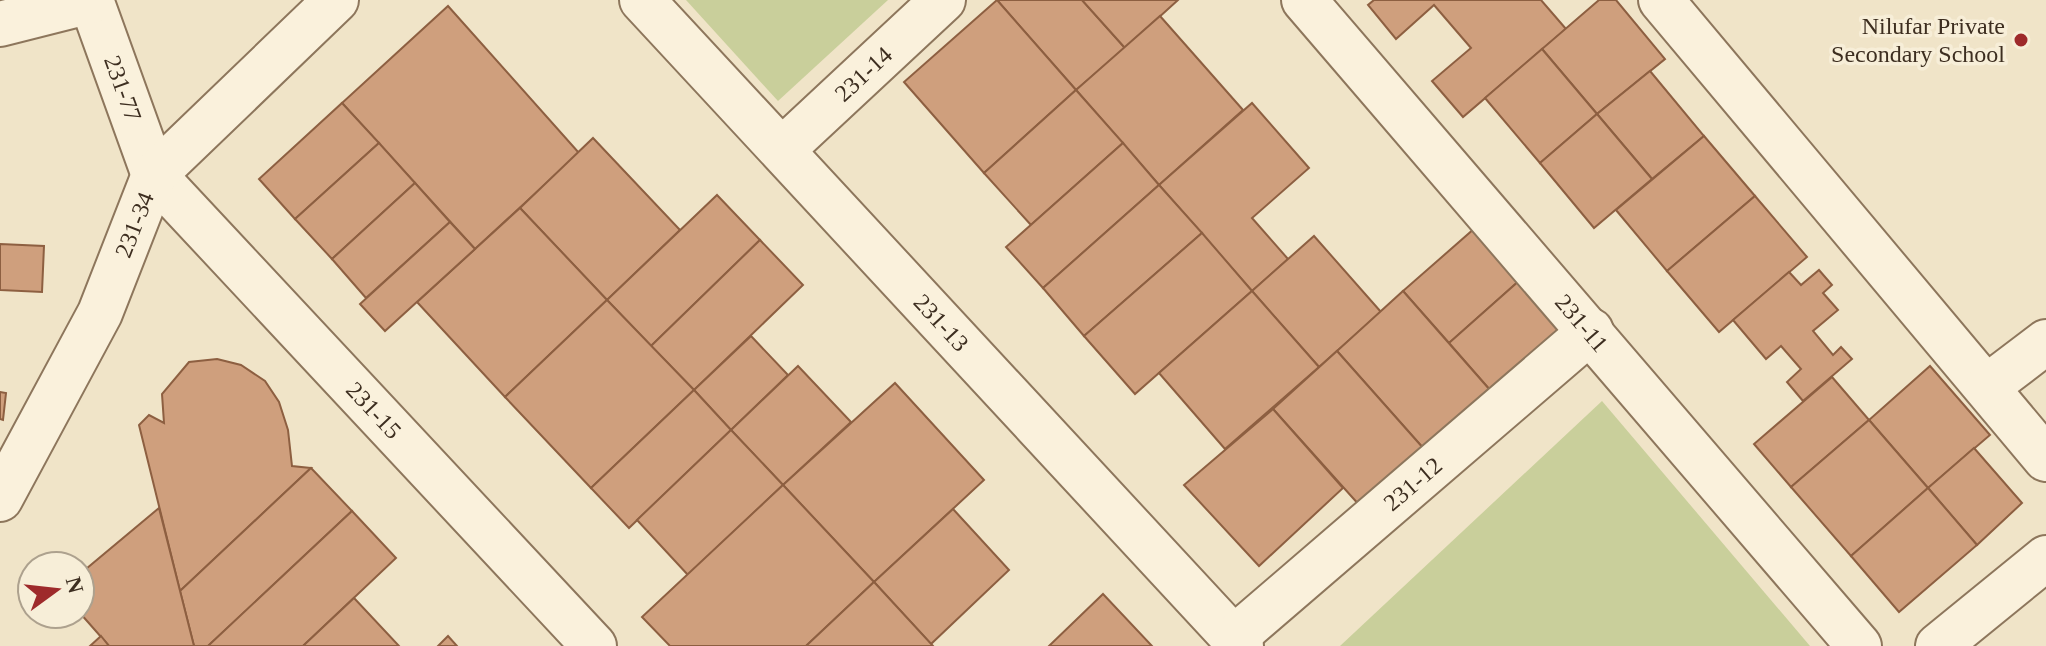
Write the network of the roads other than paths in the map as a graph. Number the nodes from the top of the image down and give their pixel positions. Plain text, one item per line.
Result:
1 (91, 0) edge
2 (336, 0) edge
3 (642, 0) edge
4 (943, 0) edge
5 (1304, 0) edge
6 (1661, 0) edge
7 (0, 24) edge
8 (783, 149) junction
9 (154, 175) junction
10 (1591, 331) junction
11 (2046, 342) edge
12 (1988, 386) junction
13 (2046, 459) edge
14 (0, 499) edge
15 (2046, 558) edge
16 (1238, 642) edge
17 (594, 646) edge
18 (1859, 646) edge
19 (1938, 646) edge

1 - 7 street
1 - 9 street, 231-77
2 - 9 street, 231-34
3 - 8 street, 231-13
4 - 8 street, 231-14
5 - 10 street, 231-11
6 - 12 street
8 - 16 street, 231-13
9 - 14 street, 231-34
9 - 17 street, 231-15
10 - 16 street, 231-12
10 - 18 street, 231-11
11 - 12 street
12 - 13 street
15 - 19 street

